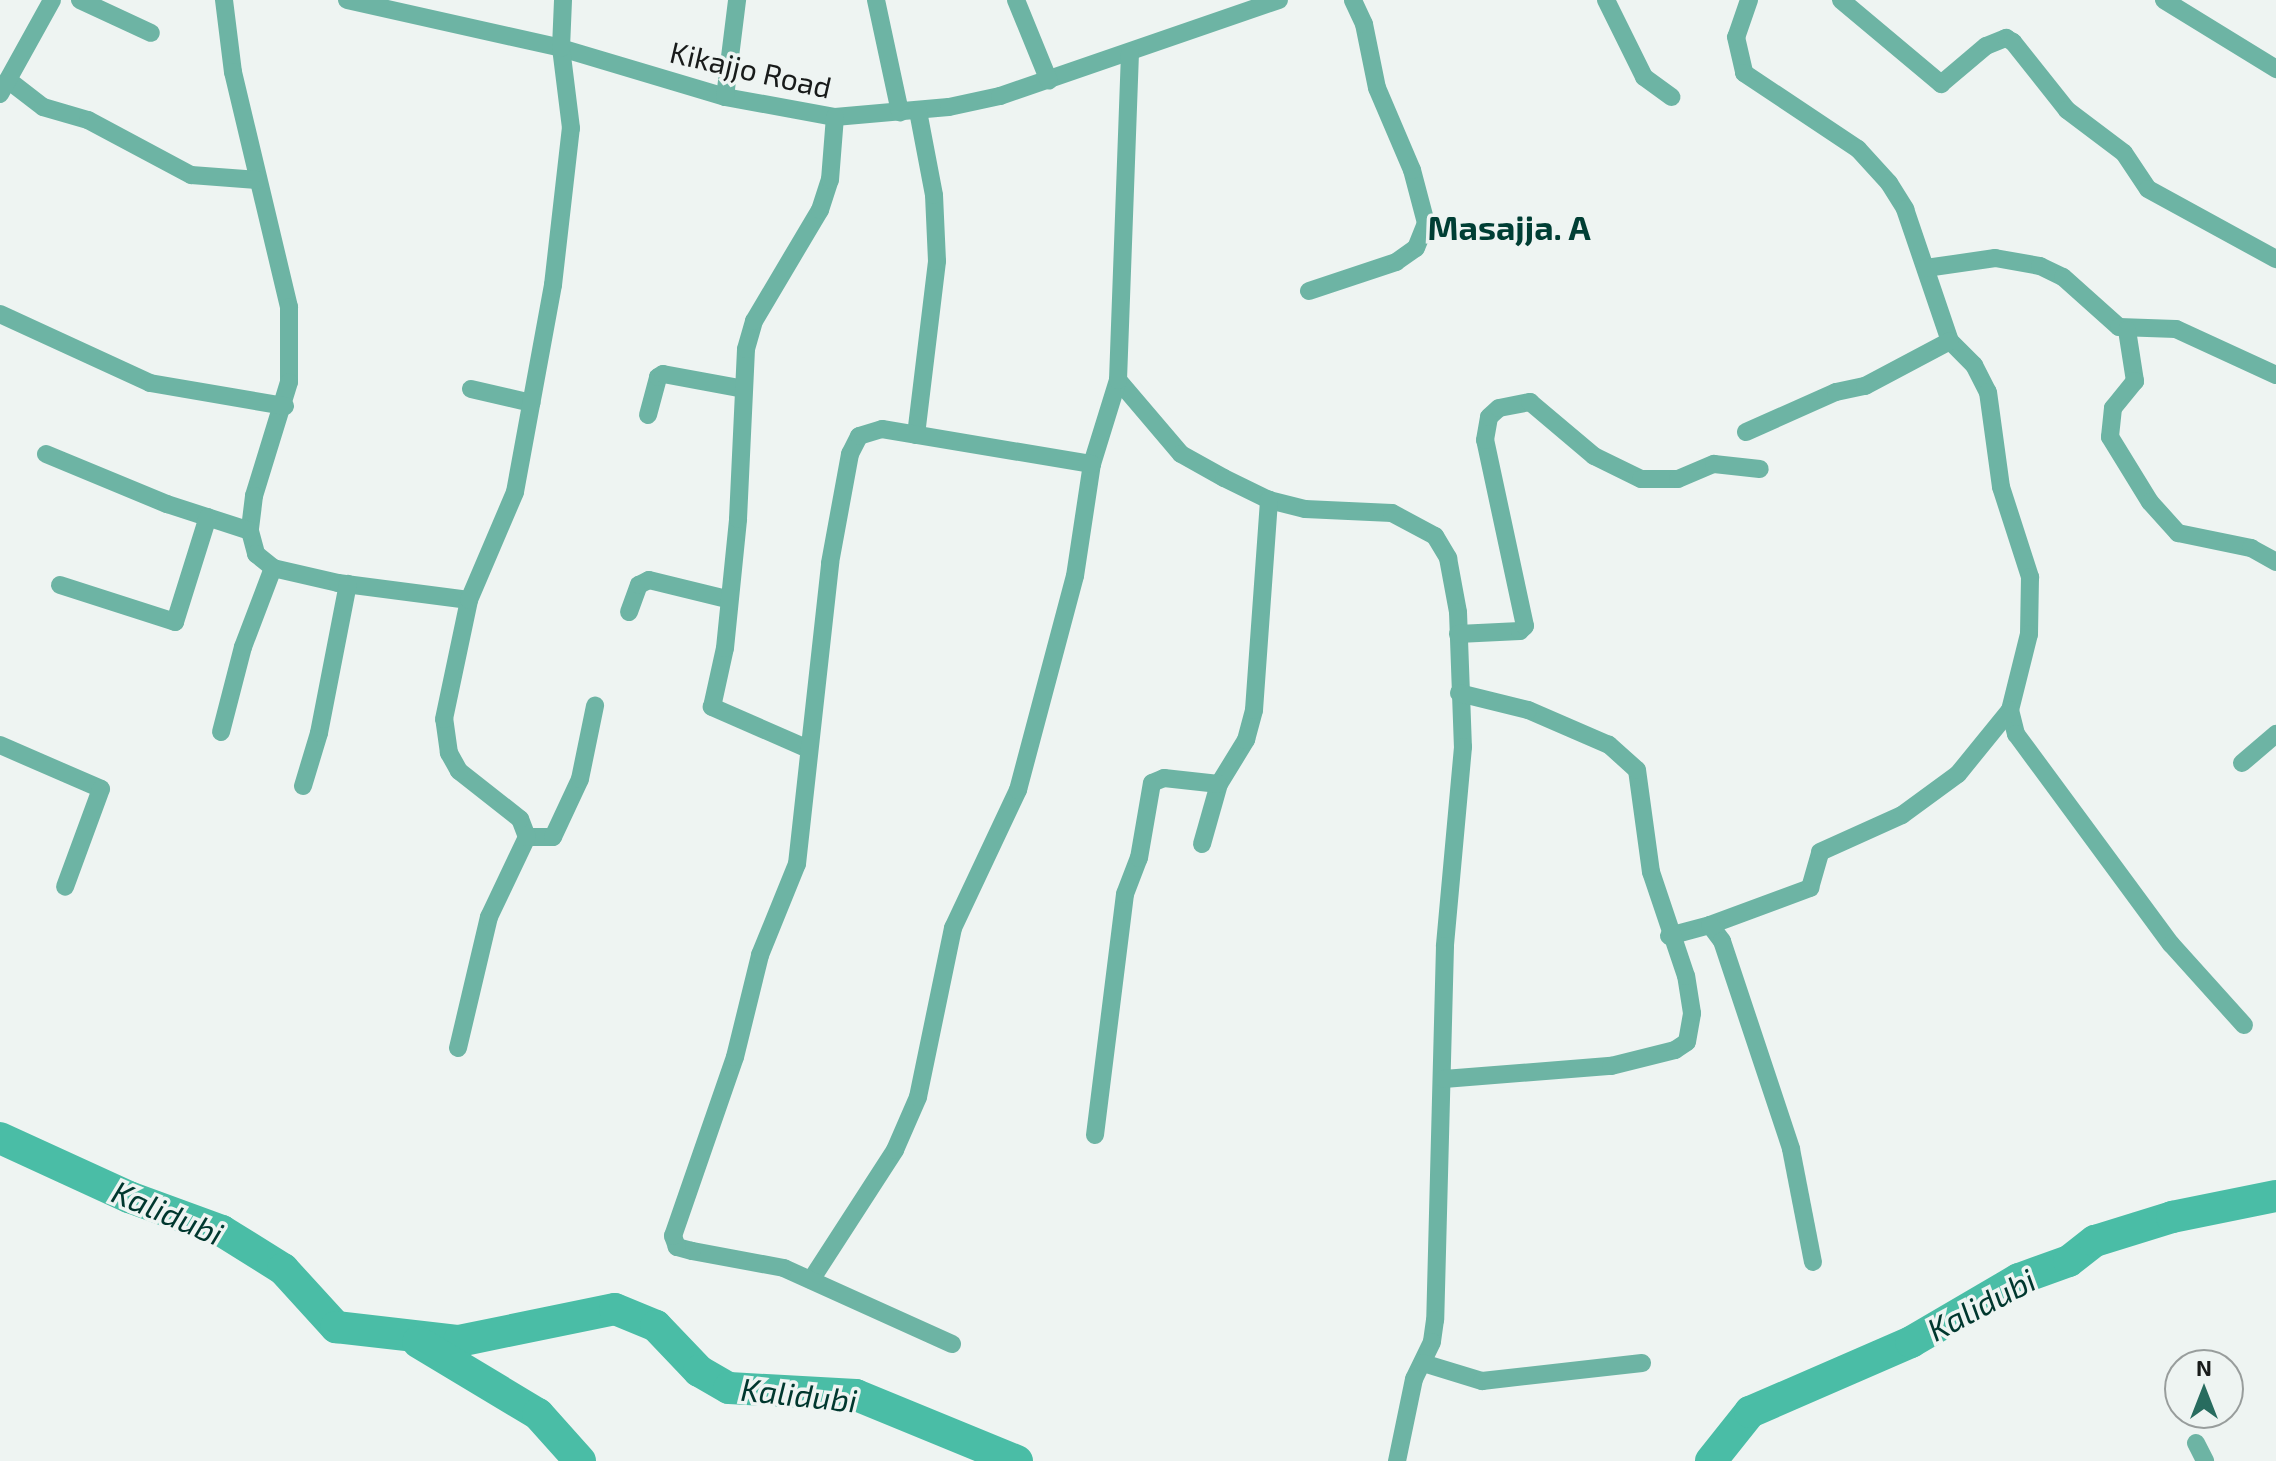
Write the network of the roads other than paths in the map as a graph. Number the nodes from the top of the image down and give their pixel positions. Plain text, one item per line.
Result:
1 (52, 0) edge
2 (80, 0) edge
3 (224, 0) edge
4 (347, 0) edge
5 (563, 0) edge
6 (737, 0) edge
7 (876, 0) edge
8 (1016, 0) edge
9 (1279, 0) edge
10 (1353, 0) edge
11 (1606, 0) edge
12 (1749, 0) edge
13 (1841, 0) edge
14 (2164, 0) edge
15 (151, 33) dead end
16 (561, 48) junction
17 (1130, 52) junction
18 (2276, 69) edge
19 (1049, 81) junction
20 (4, 87) edge
21 (725, 97) junction
22 (1672, 97) dead end
23 (909, 112) junction
24 (835, 117) junction
25 (257, 180) junction
26 (2276, 259) edge
27 (1926, 268) junction
28 (1309, 291) dead end
29 (0, 314) edge
30 (2127, 330) junction
31 (1950, 341) junction
32 (2276, 375) edge
33 (1118, 380) junction
34 (471, 389) dead end
35 (744, 389) junction
36 (531, 403) junction
37 (285, 406) junction
38 (648, 415) dead end
39 (1746, 432) dead end
40 (916, 435) junction
41 (46, 454) dead end
42 (1092, 464) junction
43 (1760, 469) dead end
44 (1269, 500) junction
45 (208, 517) junction
46 (250, 531) junction
47 (2276, 562) edge
48 (273, 568) junction
49 (348, 584) junction
50 (60, 585) dead end
51 (727, 599) junction
52 (469, 600) junction
53 (629, 612) dead end
54 (1458, 634) junction
55 (1459, 693) junction
56 (595, 706) dead end
57 (2010, 710) junction
58 (221, 732) dead end
59 (2276, 734) edge
60 (0, 745) edge
61 (806, 748) junction
62 (2242, 763) dead end
63 (1219, 784) junction
64 (303, 786) dead end
65 (527, 837) junction
66 (1202, 844) dead end
67 (65, 887) dead end
68 (1710, 925) junction
69 (1669, 936) junction
70 (2244, 1025) dead end
71 (458, 1048) dead end
72 (1444, 1079) junction
73 (1095, 1135) dead end
74 (1813, 1262) dead end
75 (811, 1280) junction
76 (952, 1344) dead end
77 (1423, 1363) junction
78 (1642, 1363) dead end
79 (2196, 1443) dead end
80 (1397, 1460) edge
81 (2205, 1461) edge

1 - 20 street
2 - 15 street
3 - 25 street
4 - 16 street, Kikajjo Road
5 - 16 street
6 - 21 street
7 - 23 street
8 - 19 street
9 - 17 street, Kikajjo Road
10 - 28 street
11 - 22 street
12 - 27 street
13 - 26 street
14 - 18 street
16 - 21 street, Kikajjo Road
16 - 36 street
17 - 19 street, Kikajjo Road
17 - 33 street
19 - 23 street, Kikajjo Road
20 - 25 street
21 - 24 street, Kikajjo Road
23 - 24 street, Kikajjo Road
23 - 40 street
24 - 35 street
25 - 37 street
27 - 30 street
27 - 31 street
29 - 37 street
30 - 32 street
30 - 47 street
31 - 39 street
31 - 57 street
33 - 42 street
33 - 44 street
34 - 36 street
35 - 38 street
35 - 51 street
36 - 52 street
37 - 46 street
40 - 42 street
40 - 61 street
41 - 45 street
42 - 75 street
43 - 54 street
44 - 54 street
44 - 63 street
45 - 46 street
45 - 50 street
46 - 48 street
48 - 49 street
48 - 58 street
49 - 52 street
49 - 64 street
51 - 53 street
51 - 61 street
52 - 65 street
54 - 55 street
55 - 69 street
55 - 72 street
56 - 65 street
57 - 68 street
57 - 70 street
59 - 62 street
60 - 67 street
61 - 75 street
63 - 66 street
63 - 73 street
65 - 71 street
68 - 69 street
68 - 74 street
69 - 72 street
72 - 77 street
75 - 76 street
77 - 78 street
77 - 80 street
79 - 81 street

